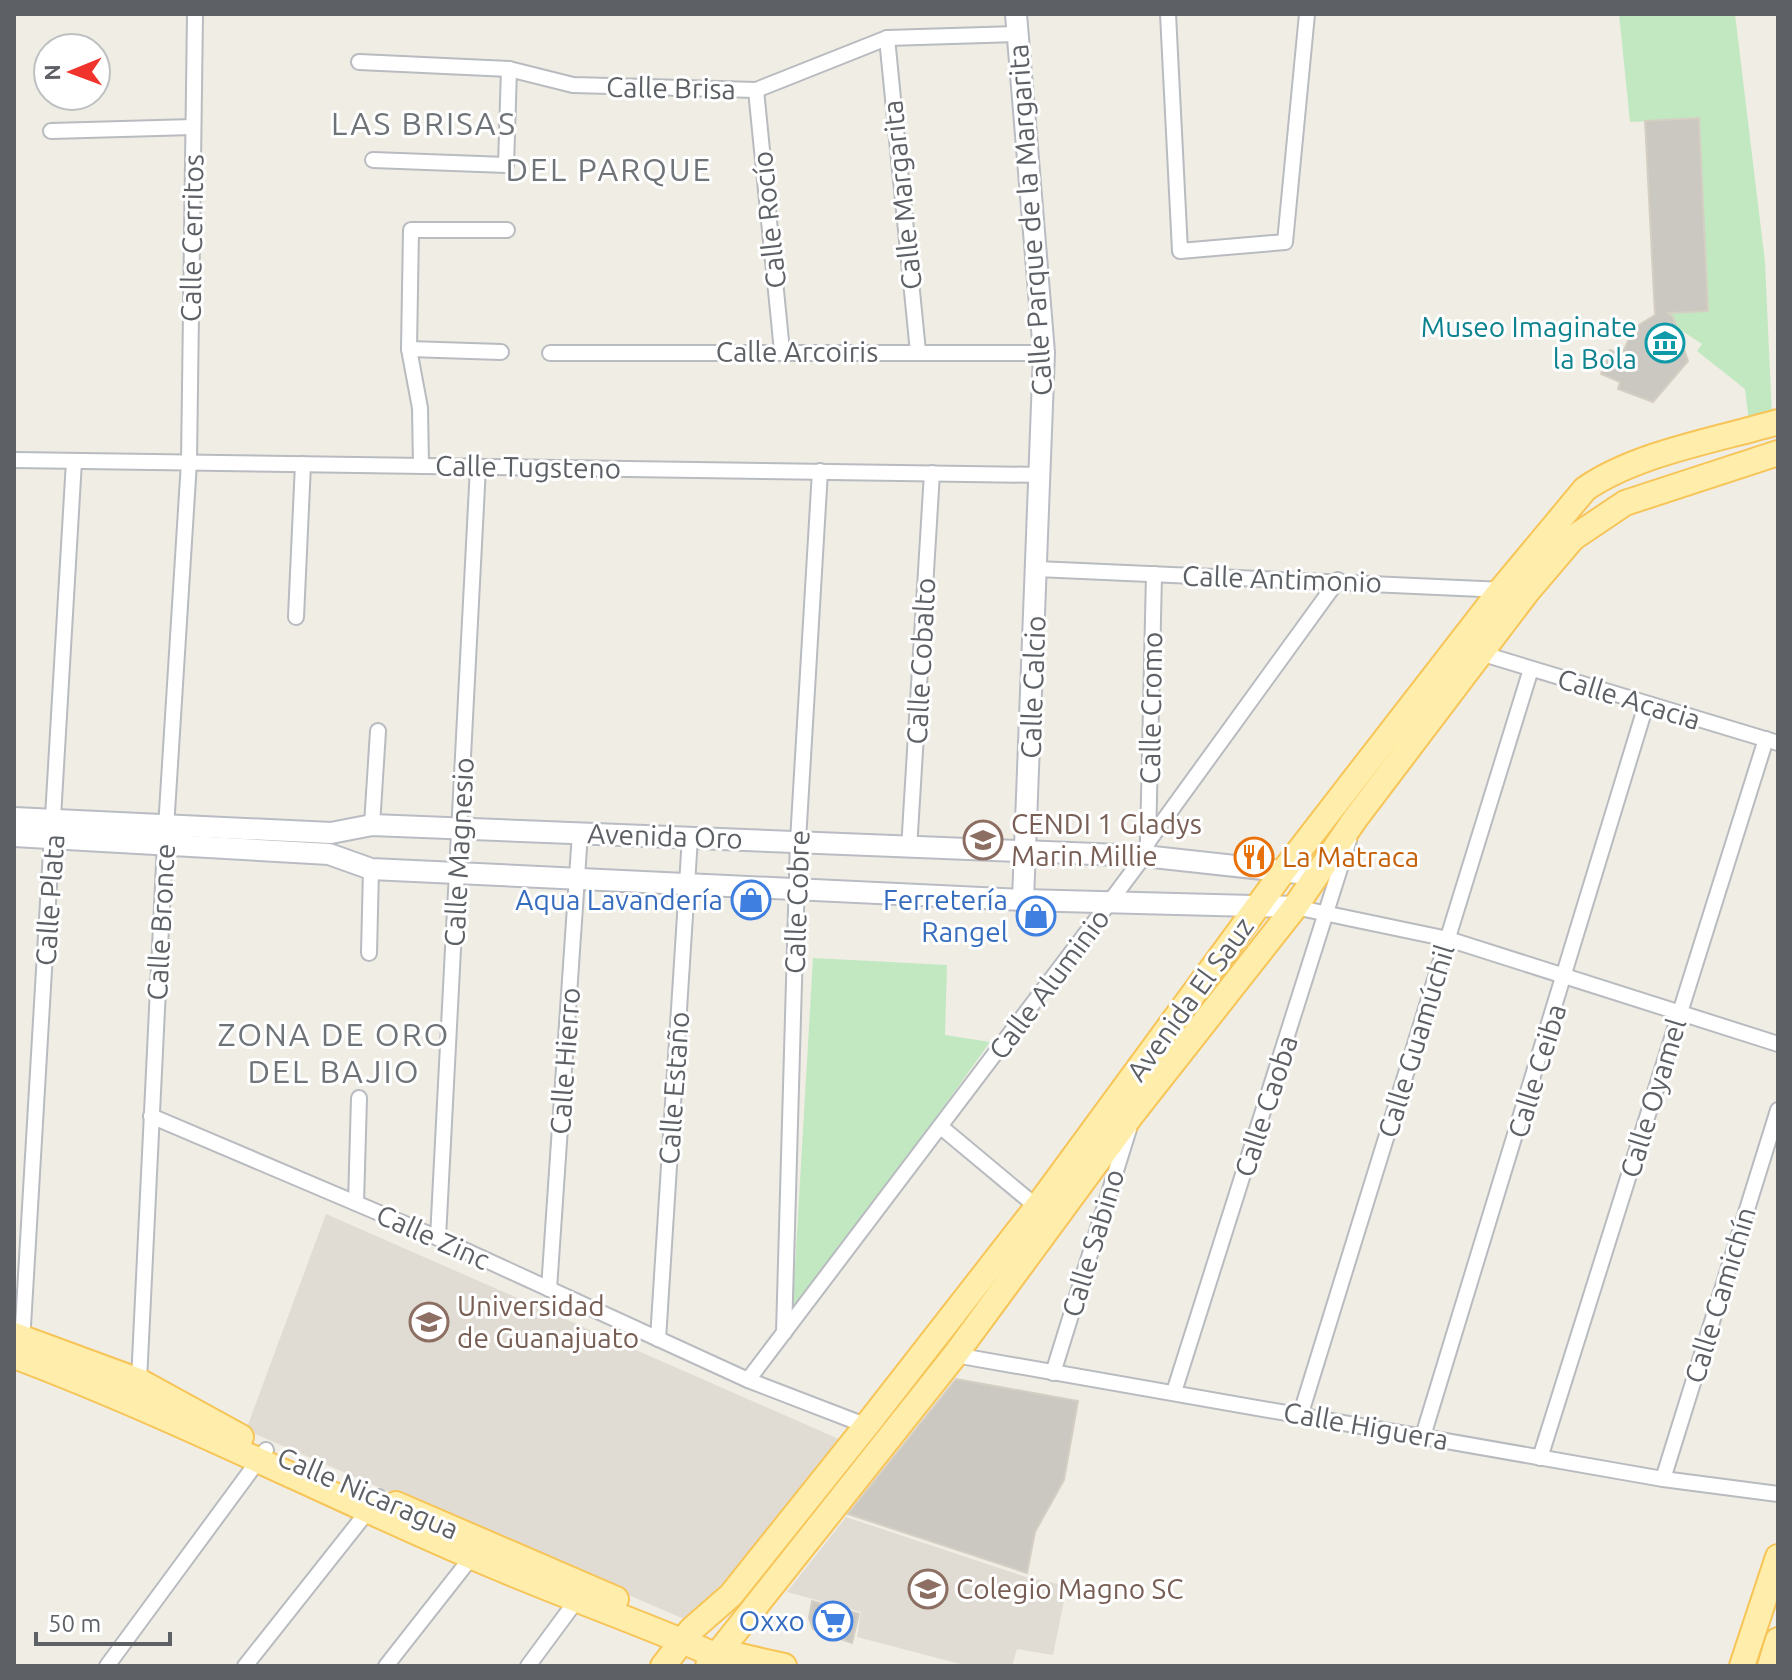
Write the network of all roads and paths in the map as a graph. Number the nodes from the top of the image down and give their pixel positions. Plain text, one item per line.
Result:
1 (195, 14) edge
2 (1168, 14) edge
3 (1307, 14) edge
4 (1016, 24) edge
5 (887, 38) junction
6 (359, 62) dead end
7 (509, 69) junction
8 (756, 90) junction
9 (193, 127) junction
10 (51, 131) dead end
11 (373, 160) dead end
12 (507, 230) dead end
13 (409, 349) junction
14 (782, 351) junction
15 (501, 352) dead end
16 (918, 352) junction
17 (550, 353) dead end
18 (1044, 353) junction
19 (1778, 422) edge
20 (1778, 453) edge
21 (14, 460) edge
22 (74, 461) junction
23 (189, 462) junction
24 (303, 464) junction
25 (421, 466) junction
26 (478, 467) junction
27 (820, 471) junction
28 (932, 473) junction
29 (1042, 475) junction
30 (1037, 569) junction
31 (1154, 574) junction
32 (1338, 580) junction
33 (1501, 590) junction
34 (1527, 592) junction
35 (296, 617) dead end
36 (1480, 653) junction
37 (1531, 669) junction
38 (1646, 705) junction
39 (378, 731) dead end
40 (1772, 741) edge
41 (14, 818) edge
42 (1355, 819) junction
43 (372, 825) junction
44 (54, 829) junction
45 (460, 829) junction
46 (580, 833) junction
47 (165, 835) junction
48 (14, 836) edge
49 (690, 837) junction
50 (798, 841) junction
51 (909, 849) junction
52 (1146, 849) junction
53 (1026, 852) junction
54 (371, 869) junction
55 (1285, 869) junction
56 (459, 872) junction
57 (1317, 875) junction
58 (578, 876) junction
59 (688, 883) junction
60 (797, 890) junction
61 (1023, 900) junction
62 (1109, 903) junction
63 (1261, 903) junction
64 (1295, 907) junction
65 (1328, 912) junction
66 (1448, 939) junction
67 (369, 953) dead end
68 (1566, 977) junction
69 (1679, 1014) junction
70 (1778, 1044) edge
71 (359, 1098) dead end
72 (1778, 1110) edge
73 (1133, 1113) junction
74 (151, 1116) junction
75 (941, 1127) junction
76 (356, 1203) junction
77 (1037, 1207) junction
78 (438, 1238) junction
79 (549, 1289) junction
80 (784, 1333) junction
81 (658, 1339) junction
82 (17, 1351) edge
83 (955, 1355) junction
84 (1053, 1373) junction
85 (748, 1380) junction
86 (139, 1381) junction
87 (1174, 1392) junction
88 (1301, 1413) junction
89 (867, 1425) junction
90 (1423, 1436) junction
91 (889, 1437) junction
92 (262, 1456) junction
93 (1540, 1458) junction
94 (1663, 1479) junction
95 (1778, 1494) edge
96 (374, 1503) junction
97 (478, 1549) junction
98 (1778, 1557) edge
99 (581, 1593) junction
100 (687, 1635) junction
101 (1778, 1640) edge
102 (723, 1656) edge
103 (116, 1663) edge
104 (245, 1666) edge
105 (386, 1666) edge
106 (528, 1666) edge
107 (663, 1666) edge
108 (783, 1666) edge
109 (1742, 1666) edge
110 (1770, 1666) edge

1 - 9 street, Calle Cerritos
2 - 3 street
4 - 5 street, Calle Brisa
4 - 18 main road, Calle Parque de la Margarita
5 - 8 street, Calle Brisa
5 - 16 street, Calle Margarita
6 - 7 street, Calle Brisa
7 - 8 street, Calle Brisa
7 - 11 street
8 - 14 street, Calle Rocío
9 - 10 street
9 - 23 street, Calle Cerritos
12 - 13 street
13 - 15 street
13 - 25 street
14 - 16 street, Calle Arcoiris
14 - 17 street, Calle Arcoiris
16 - 18 street, Calle Arcoiris
18 - 29 main road, Calle Parque de la Margarita
19 - 33 main road, Avenida El Sauz
20 - 34 main road, Avenida El Sauz
21 - 22 street, Calle Tugsteno
22 - 23 street, Calle Tugsteno
22 - 44 street, Calle Plata
23 - 24 street, Calle Tugsteno
23 - 47 street, Calle Bronce
24 - 25 street, Calle Tugsteno
24 - 35 street
25 - 26 street, Calle Tugsteno
26 - 27 street, Calle Tugsteno
26 - 45 street, Calle Magnesio
27 - 28 street, Calle Tugsteno
27 - 50 street, Calle Cobre
28 - 29 street, Calle Tugsteno
28 - 51 street, Calle Cobalto
29 - 30 main road, Calle Calcio
30 - 31 street, Calle Antimonio
30 - 53 main road, Calle Calcio
31 - 32 street, Calle Antimonio
31 - 52 street, Calle Cromo
32 - 33 street, Calle Antimonio
32 - 52 street, Calle Aluminio
33 - 34 street, Calle Antimonio
33 - 55 main road, Avenida El Sauz
34 - 36 main road, Avenida El Sauz
36 - 37 street, Calle Acacia
36 - 42 main road, Avenida El Sauz
37 - 38 street, Calle Acacia
37 - 66 street, Calle Guamúchil
38 - 40 street, Calle Acacia
38 - 68 street, Calle Ceiba
39 - 43 street
40 - 69 street, Calle Oyamel
41 - 44 main road, Avenida Oro
42 - 57 main road, Avenida El Sauz
42 - 65 street, Calle Caoba
43 - 45 main road, Avenida Oro
43 - 47 main road, Avenida Oro
44 - 47 main road, Avenida Oro
44 - 48 main road, Avenida Oro
44 - 82 street, Calle Plata
45 - 46 main road, Avenida Oro
45 - 56 street, Calle Magnesio
46 - 49 main road, Avenida Oro
46 - 58 street, Calle Hierro
47 - 54 main road, Avenida Oro
47 - 74 street, Calle Bronce
49 - 50 main road, Avenida Oro
49 - 59 street, Calle Estaño
50 - 51 main road, Avenida Oro
50 - 60 street, Calle Cobre
51 - 53 main road, Avenida Oro
52 - 53 main road, Avenida Oro
52 - 55 main road, Avenida Oro
52 - 62 street, Calle Aluminio
53 - 61 main road, Calle Calcio
54 - 56 main road, Avenida Oro
54 - 67 street
55 - 57 main road, Avenida Oro
55 - 63 main road, Avenida El Sauz
56 - 58 main road, Avenida Oro
56 - 78 street, Calle Magnesio
57 - 64 main road, Avenida El Sauz
58 - 59 main road, Avenida Oro
58 - 79 street, Calle Hierro
59 - 60 main road, Avenida Oro
59 - 81 street, Calle Estaño
60 - 61 main road, Avenida Oro
60 - 80 street, Calle Cobre
61 - 62 main road, Avenida Oro
62 - 63 main road, Avenida Oro
62 - 75 street, Calle Aluminio
63 - 64 main road, Avenida Oro
63 - 77 main road, Avenida El Sauz
64 - 65 street
64 - 73 main road, Avenida El Sauz
65 - 66 street
65 - 87 street, Calle Caoba
66 - 68 street
66 - 88 street, Calle Guamúchil
68 - 69 street
68 - 90 street, Calle Ceiba
69 - 70 street
69 - 93 street, Calle Oyamel
71 - 76 street
72 - 94 street, Calle Camichín
73 - 83 main road, Avenida El Sauz
73 - 84 street, Calle Sabino
74 - 76 street, Calle Zinc
74 - 86 street, Calle Bronce
75 - 77 street
75 - 80 street, Calle Aluminio
76 - 78 street, Calle Zinc
77 - 89 main road, Avenida El Sauz
78 - 79 street, Calle Zinc
79 - 81 street, Calle Zinc
80 - 85 street, Calle Aluminio
81 - 85 street, Calle Zinc
82 - 86 main road, Calle Nicaragua
82 - 92 main road, Calle Nicaragua
83 - 84 street, Calle Higuera
83 - 91 main road, Avenida El Sauz
84 - 87 street, Calle Higuera
85 - 89 street, Calle Zinc
86 - 92 main road, Calle Nicaragua
87 - 88 street, Calle Higuera
88 - 90 street, Calle Higuera
89 - 91 street, Calle Zinc
89 - 100 main road, Avenida El Sauz
90 - 93 street, Calle Higuera
91 - 102 main road, Avenida El Sauz
92 - 96 main road, Calle Nicaragua
92 - 103 street
93 - 94 street, Calle Higuera
94 - 95 street, Calle Higuera
96 - 97 main road, Calle Nicaragua
96 - 104 street
97 - 99 main road, Calle Nicaragua
97 - 105 street
98 - 109 main road
99 - 100 main road, Calle Nicaragua
99 - 106 street
100 - 102 main road, Calle Nicaragua
100 - 107 main road, Avenida El Sauz
101 - 110 main road
102 - 108 main road, Calle Nicaragua

